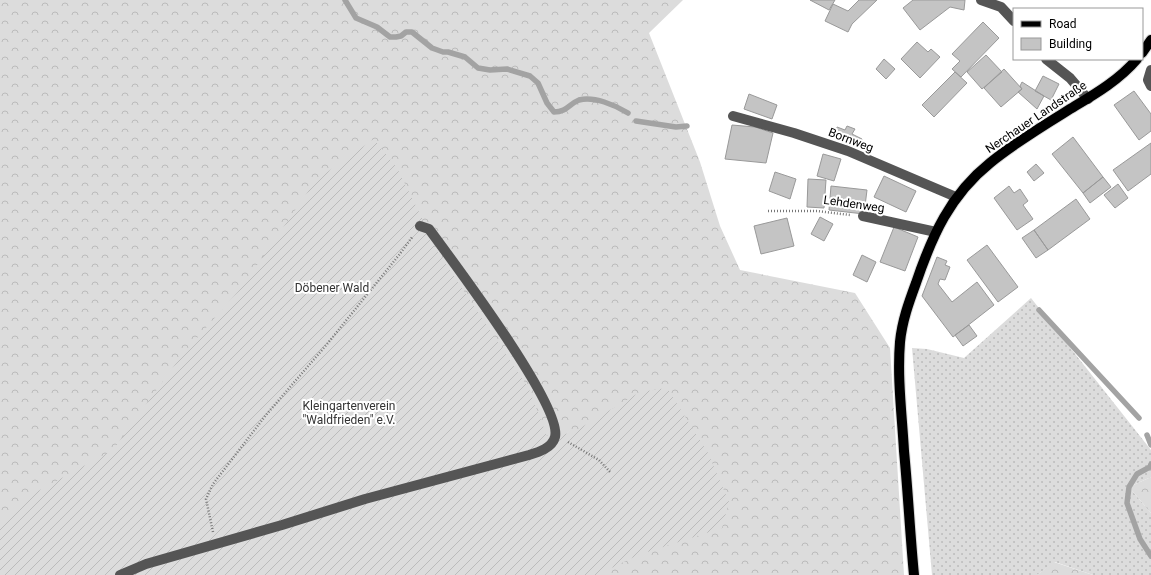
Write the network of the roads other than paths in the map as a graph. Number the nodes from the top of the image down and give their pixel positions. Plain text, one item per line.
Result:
1 (981, 0) edge
2 (1000, 3) edge
3 (1013, 20) edge
4 (1151, 40) edge
5 (1143, 52) edge
6 (1047, 60) edge
7 (1136, 60) edge
8 (1151, 70) edge
9 (1151, 86) edge
10 (1088, 99) junction
11 (733, 116) dead end
12 (956, 197) junction
13 (863, 216) road end
14 (420, 226) road end
15 (936, 232) junction
16 (120, 575) edge
17 (914, 575) edge

1 - 2 street
2 - 3 street
4 - 5 main road
6 - 10 street
7 - 10 main road, Nerchauer Landstraße
8 - 9 street
10 - 12 main road, Nerchauer Landstraße
11 - 12 street, Bornweg
12 - 15 main road, Nerchauer Landstraße
13 - 15 street, Lehdenweg
14 - 16 street
15 - 17 main road, Nerchauer Landstraße

